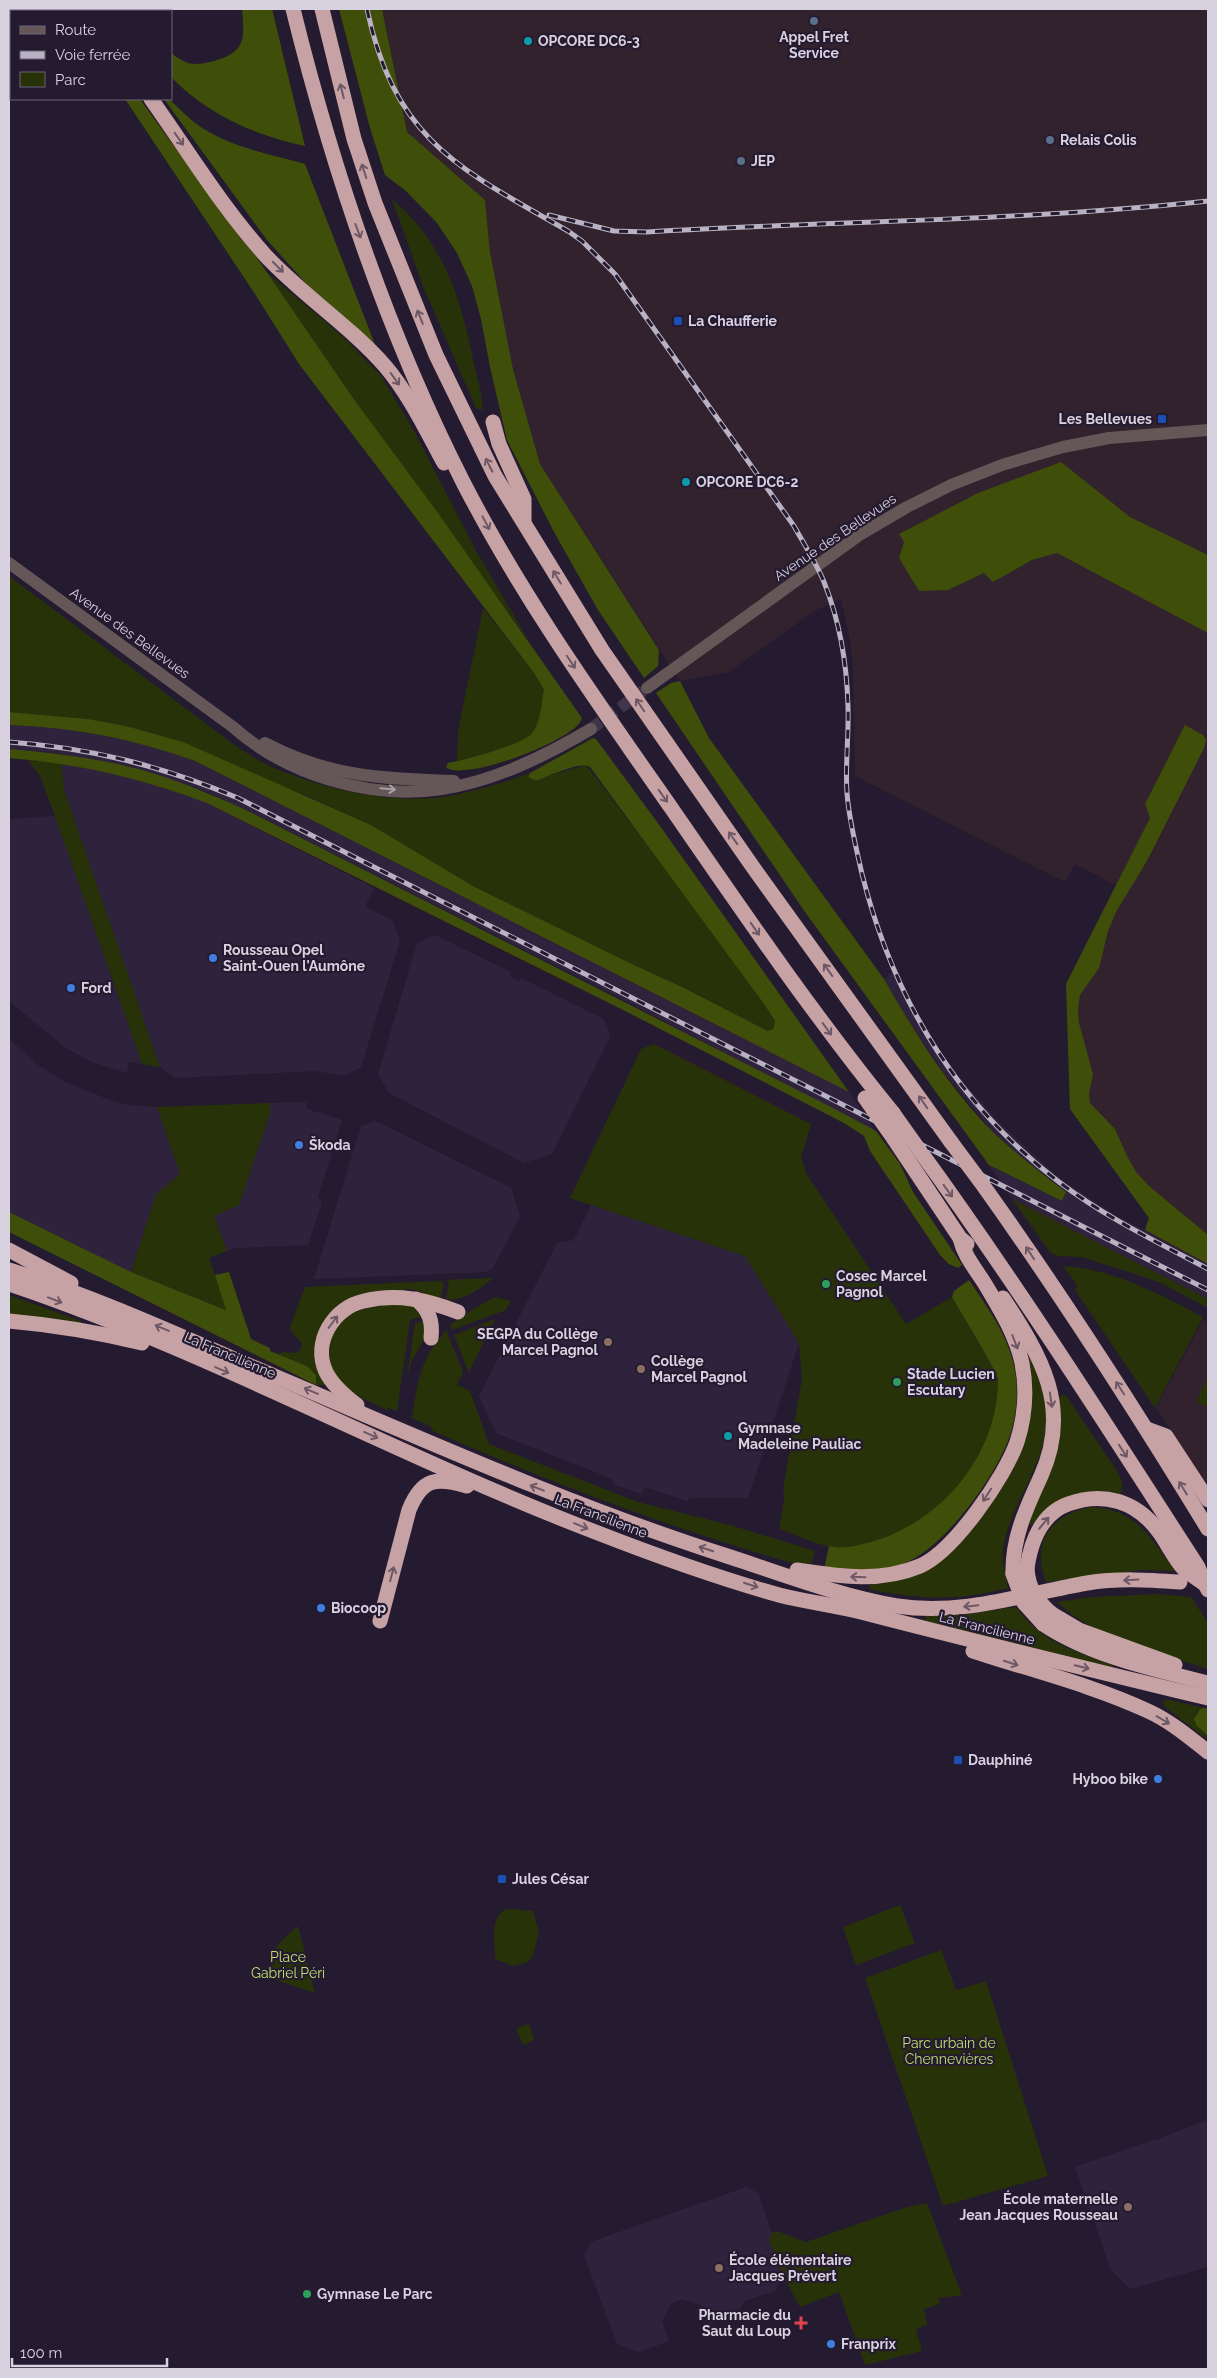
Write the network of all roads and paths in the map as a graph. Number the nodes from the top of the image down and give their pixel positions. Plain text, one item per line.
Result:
1 (293, 9) edge
2 (322, 9) edge
3 (152, 100) edge
4 (493, 422) dead end
5 (1208, 430) edge
6 (463, 480) junction
7 (524, 521) junction
8 (9, 563) edge
9 (647, 688) tunnel mouth
10 (591, 729) tunnel mouth
11 (841, 1049) junction
12 (960, 1238) junction
13 (9, 1250) edge
14 (9, 1270) edge
15 (9, 1284) edge
16 (415, 1298) junction
17 (122, 1312) junction
18 (458, 1312) dead end
19 (9, 1321) edge
20 (431, 1338) dead end
21 (177, 1351) junction
22 (372, 1417) junction
23 (1147, 1429) junction
24 (504, 1495) junction
25 (1208, 1500) edge
26 (1208, 1529) edge
27 (752, 1564) junction
28 (1187, 1572) junction
29 (1206, 1586) edge
30 (780, 1595) junction
31 (1047, 1619) junction
32 (380, 1621) dead end
33 (1208, 1673) edge
34 (1208, 1683) edge
35 (1208, 1698) edge
36 (1208, 1752) edge

1 -> 6 highway
7 -> 2 highway
3 -> 6 highway
4 - 7 highway
5 - 9 street, Avenue des Bellevues
6 -> 11 highway
23 -> 7 highway, bridge
8 - 10 street, Avenue des Bellevues
11 - 12 highway, bridge
11 -> 28 highway, bridge
12 -> 27 highway
12 -> 31 highway, bridge
13 - 17 highway
14 - 17 highway, La Francilienne
15 -> 21 highway, La Francilienne
16 - 18 highway
16 - 20 highway
22 -> 16 highway
22 -> 17 highway, La Francilienne
19 - 21 highway
21 -> 24 highway, La Francilienne
27 -> 22 highway, La Francilienne
23 - 25 highway
26 -> 23 highway
24 -> 30 highway, La Francilienne
32 -> 24 highway
28 -> 27 highway, La Francilienne
28 - 29 highway
31 -> 28 highway, bridge
30 -> 35 highway, La Francilienne
30 -> 36 highway
31 - 33 highway
31 - 34 highway

